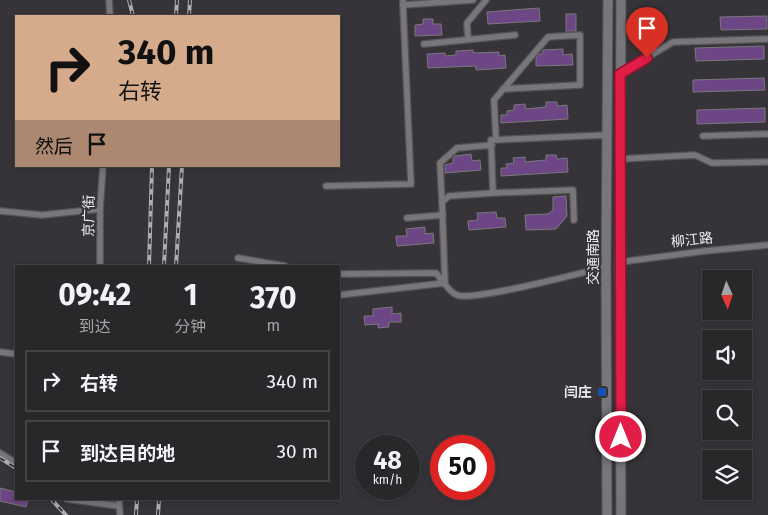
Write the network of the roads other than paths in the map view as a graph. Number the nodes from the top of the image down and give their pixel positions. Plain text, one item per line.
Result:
1 (109, 0) edge
2 (461, 0) edge
3 (473, 0) edge
4 (486, 0) edge
5 (608, 0) edge
6 (621, 0) edge
7 (403, 2) edge
8 (110, 15) edge
9 (515, 35) dead end
10 (468, 38) junction
11 (768, 39) edge
12 (424, 44) dead end
13 (620, 74) junction
14 (504, 89) junction
15 (768, 134) edge
16 (607, 135) junction
17 (703, 136) dead end
18 (494, 142) junction
19 (620, 159) junction
20 (768, 162) edge
21 (103, 167) edge
22 (326, 186) dead end
23 (493, 193) junction
24 (442, 202) junction
25 (100, 209) junction
26 (0, 210) edge
27 (443, 216) junction
28 (407, 218) dead end
29 (574, 220) dead end
30 (768, 245) edge
31 (238, 258) dead end
32 (620, 262) junction
33 (100, 265) edge
34 (279, 265) edge
35 (606, 267) junction
36 (340, 274) edge
37 (445, 283) junction
38 (340, 295) edge
39 (0, 352) edge
40 (15, 354) edge
41 (0, 453) edge
42 (15, 462) edge
43 (75, 500) edge
44 (119, 500) edge
45 (120, 506) junction
46 (120, 515) edge
47 (607, 515) edge
48 (621, 515) edge

1 - 8 street
2 - 3 street
2 - 7 street
4 - 10 street
5 - 16 main road, 交通南路
6 - 13 main road, 交通南路
7 - 22 street
9 - 10 street
10 - 12 street
11 - 13 street
13 - 19 main road, 交通南路
14 - 14 street
14 - 18 street
15 - 17 street
16 - 18 street
16 - 35 main road, 交通南路
18 - 23 street
18 - 24 street
19 - 20 street
19 - 32 main road, 交通南路
21 - 25 street, 京广街
23 - 24 street
23 - 29 street
24 - 27 street
25 - 26 street
25 - 33 street, 京广街
27 - 28 street
27 - 37 street
30 - 32 street, 柳江路
31 - 34 street
32 - 35 main road
32 - 48 main road, 交通南路
35 - 37 street
35 - 47 main road, 交通南路
36 - 37 street
37 - 38 street
39 - 40 street
41 - 42 street
43 - 45 street
44 - 45 street
45 - 46 street

